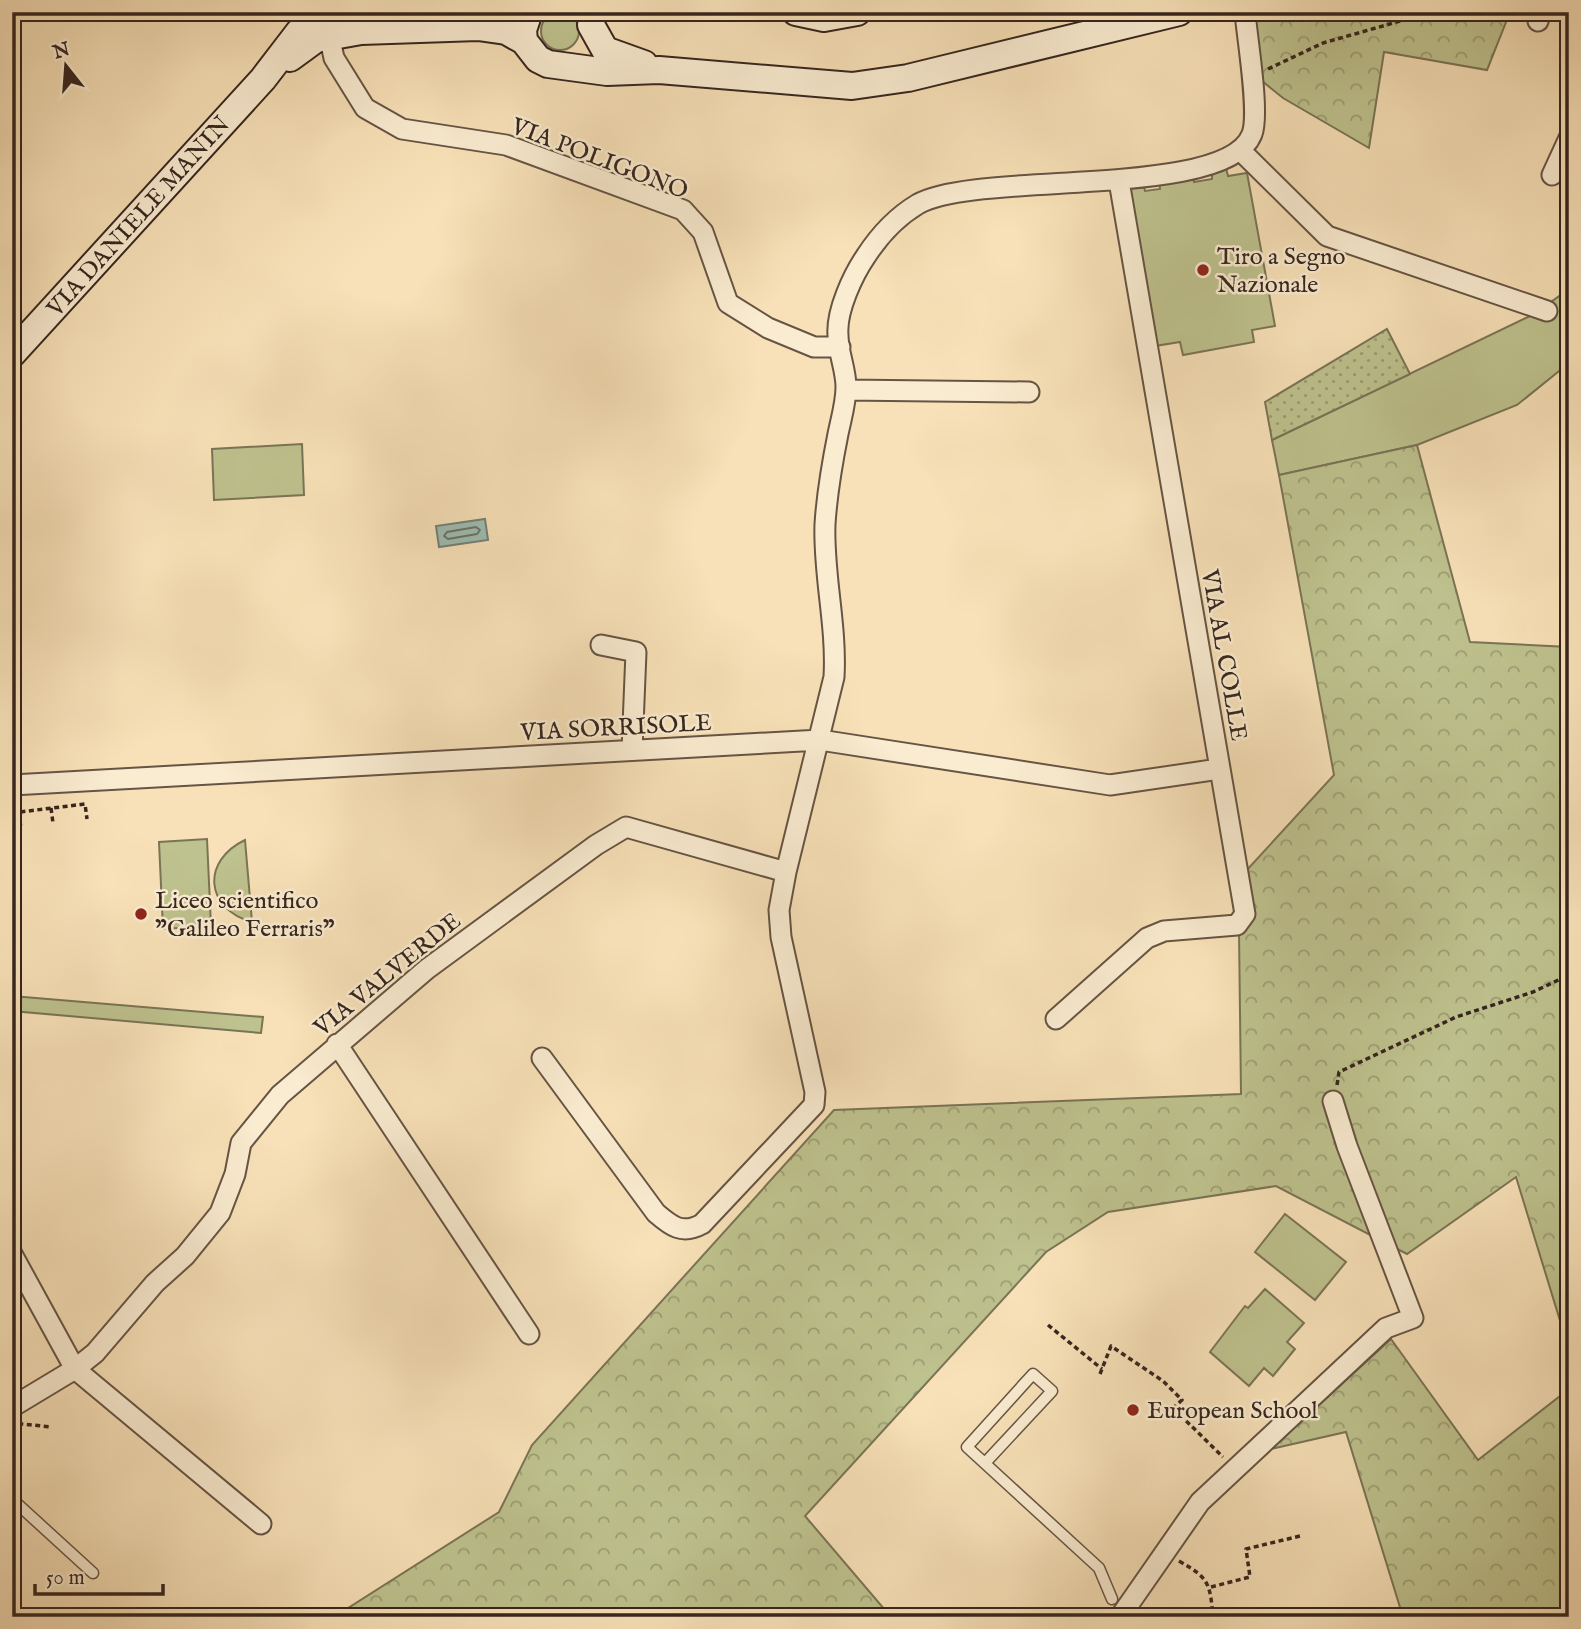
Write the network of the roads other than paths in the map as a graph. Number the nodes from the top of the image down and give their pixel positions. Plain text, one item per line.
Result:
1 (529, 12) edge
2 (796, 12) edge
3 (858, 12) edge
4 (1179, 12) edge
5 (1245, 12) edge
6 (589, 17) edge
7 (317, 21) edge
8 (524, 41) junction
9 (560, 65) junction
10 (659, 70) junction
11 (1569, 138) edge
12 (1240, 150) junction
13 (1552, 175) dead end
14 (1119, 181) junction
15 (1547, 311) dead end
16 (840, 347) junction
17 (12, 354) edge
18 (846, 390) junction
19 (1028, 392) dead end
20 (601, 645) dead end
21 (820, 740) junction
22 (632, 750) junction
23 (1219, 769) junction
24 (12, 785) edge
25 (786, 872) junction
26 (1056, 1019) dead end
27 (337, 1044) junction
28 (542, 1058) dead end
29 (1334, 1101) road end
30 (12, 1254) edge
31 (529, 1334) dead end
32 (75, 1369) junction
33 (12, 1407) edge
34 (985, 1463) junction
35 (12, 1499) edge
36 (261, 1524) dead end
37 (93, 1573) dead end
38 (1119, 1609) edge

1 - 8 main road
2 - 3 main road
4 - 10 main road
5 - 12 street
6 - 9 main road
6 - 10 main road
7 - 8 main road, VIA DANIELE MANIN
7 - 16 street, VIA POLIGONO
7 - 17 main road, VIA DANIELE MANIN
8 - 9 main road, VIA DANIELE MANIN
9 - 10 main road, VIA DANIELE MANIN
11 - 13 street
12 - 14 street
12 - 15 street
14 - 16 street
14 - 23 street, VIA AL COLLE
16 - 18 street
18 - 19 street
18 - 21 street
20 - 22 street
21 - 22 street, VIA SORRISOLE
21 - 23 street, VIA SORRISOLE
21 - 25 street
22 - 24 street, VIA SORRISOLE
23 - 26 street, VIA AL COLLE
25 - 27 street, VIA VALVERDE
25 - 28 street
27 - 31 street
27 - 32 street, VIA VALVERDE
29 - 38 street
30 - 32 street
32 - 33 street, VIA VALVERDE
32 - 36 street
34 - 34 lane
34 - 38 lane
35 - 37 lane

